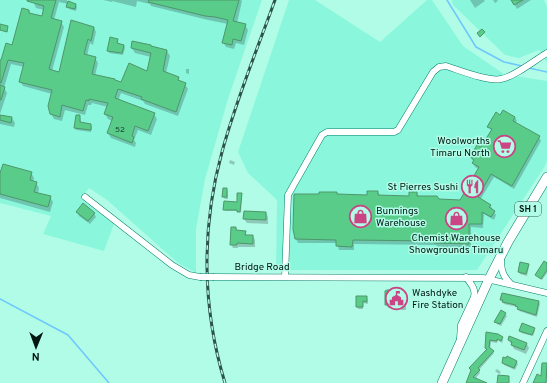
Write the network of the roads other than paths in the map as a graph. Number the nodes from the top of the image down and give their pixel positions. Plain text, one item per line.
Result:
1 (547, 53) edge
2 (547, 177) edge
3 (85, 197) dead end
4 (501, 256) junction
5 (285, 277) junction
6 (466, 277) junction
7 (489, 279) junction
8 (511, 284) junction
9 (547, 293) edge
10 (547, 331) edge
11 (459, 345) junction
12 (442, 383) edge
13 (523, 383) edge

1 - 5 street
2 - 4 highway, SH 1
3 - 5 street, Bridge Road, bridge
4 - 7 highway, SH 1
4 - 8 street
5 - 6 street, Bridge Road
6 - 7 street, Bridge Road
6 - 11 street
7 - 8 street, Bridge Road
7 - 11 highway, SH 1
8 - 9 street, Bridge Road
10 - 13 street
11 - 12 highway, SH 1

